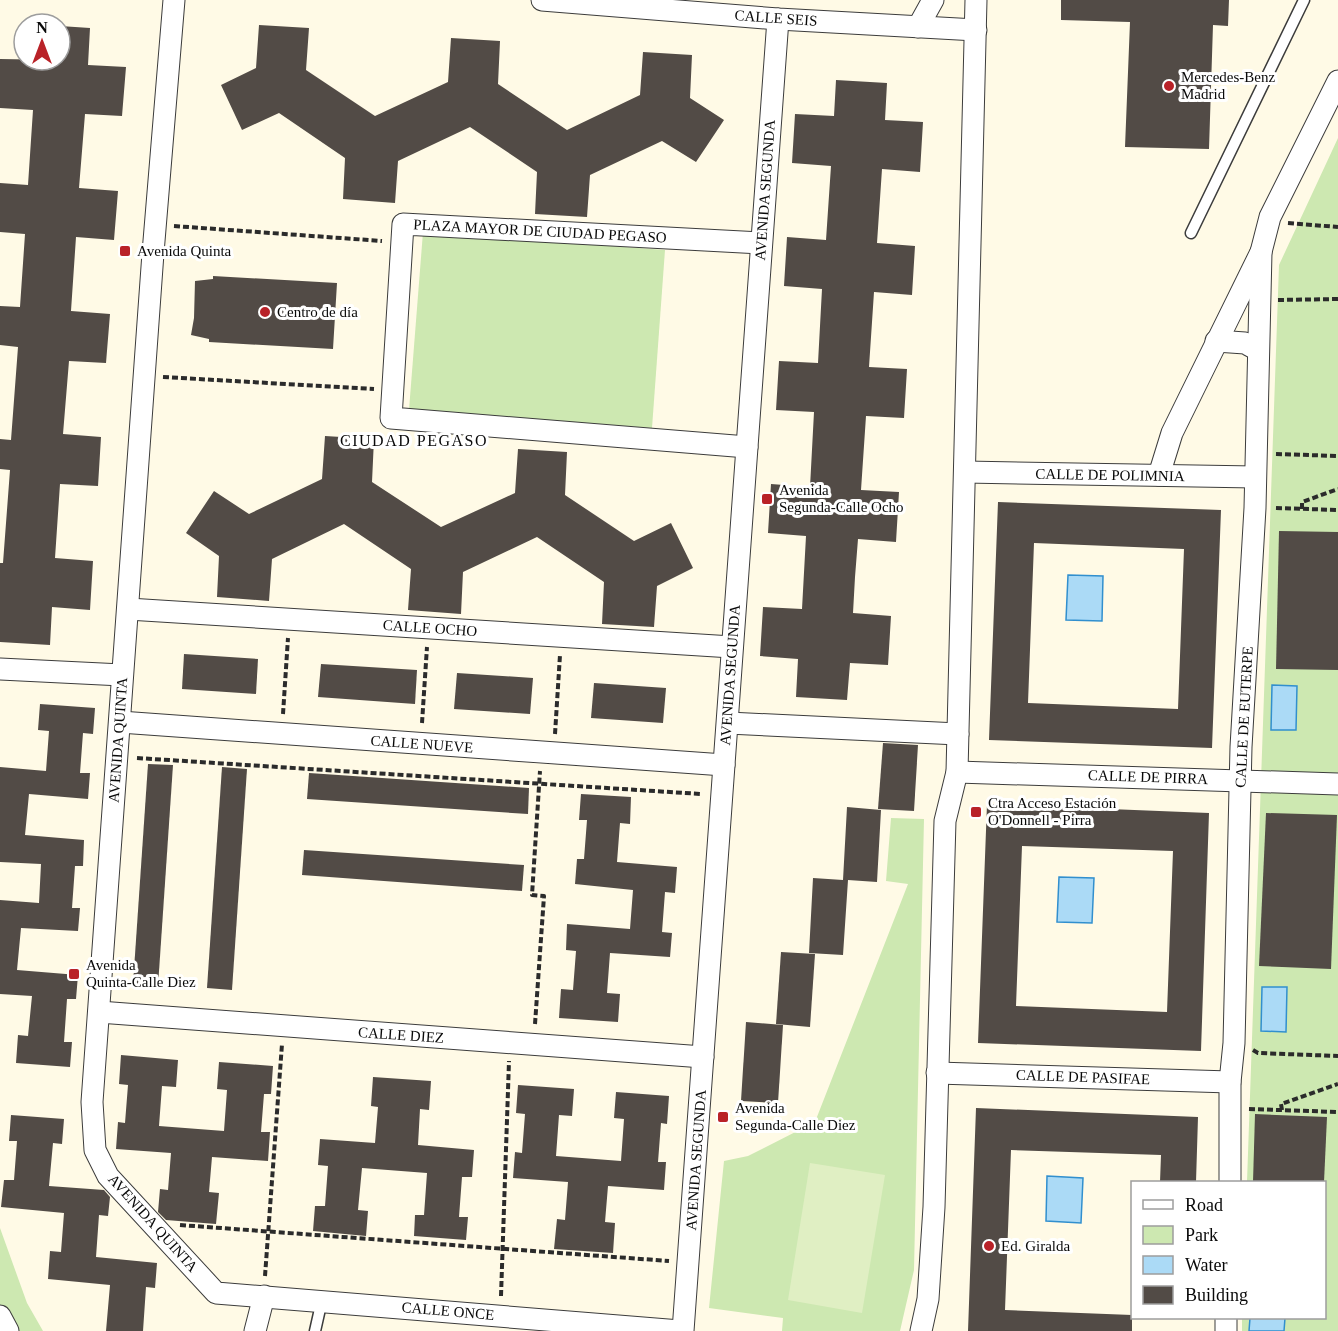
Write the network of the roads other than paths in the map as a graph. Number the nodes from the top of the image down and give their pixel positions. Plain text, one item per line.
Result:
1 (174, 0) edge
2 (542, 0) edge
3 (933, 0) edge
4 (976, 0) edge
5 (1304, 0) edge
6 (617, 3) edge
7 (778, 19) junction
8 (918, 27) junction
9 (976, 30) junction
10 (1338, 81) edge
11 (1191, 233) dead end
12 (761, 243) junction
13 (1261, 252) junction
14 (1216, 341) junction
15 (1258, 350) junction
16 (747, 447) junction
17 (964, 472) junction
18 (1159, 475) junction
19 (1256, 477) junction
20 (128, 609) junction
21 (732, 647) junction
22 (0, 669) edge
23 (122, 675) junction
24 (120, 722) junction
25 (728, 723) junction
26 (958, 734) junction
27 (724, 765) junction
28 (957, 772) junction
29 (1241, 779) junction
30 (1338, 784) edge
31 (99, 1012) junction
32 (703, 1057) junction
33 (937, 1073) junction
34 (1230, 1082) junction
35 (1230, 1181) edge
36 (216, 1293) joint
37 (264, 1296) junction
38 (322, 1300) junction
39 (0, 1316) edge
40 (8, 1331) edge
41 (255, 1331) edge
42 (315, 1331) edge
43 (682, 1331) edge
44 (921, 1331) edge

1 - 20 street, AVENIDA QUINTA
2 - 6 street, CALLE SEIS
3 - 8 street
4 - 9 street
5 - 11 lane
6 - 7 street, CALLE SEIS
7 - 8 street, CALLE SEIS
7 - 12 street, AVENIDA SEGUNDA
8 - 9 street, CALLE SEIS
9 - 17 street
10 - 13 street, CALLE DE EUTERPE
12 - 16 street, AVENIDA SEGUNDA
12 - 16 street, PLAZA MAYOR DE CIUDAD PEGASO
13 - 14 street, CALLE DE EUTERPE
13 - 15 street, CALLE DE EUTERPE
14 - 15 street
14 - 18 street, CALLE DE EUTERPE
15 - 19 street, CALLE DE EUTERPE
16 - 21 street, AVENIDA SEGUNDA
17 - 18 street, CALLE DE POLIMNIA
17 - 26 street
18 - 19 street, CALLE DE POLIMNIA
19 - 29 street, CALLE DE EUTERPE
20 - 21 street, CALLE OCHO
20 - 23 street, AVENIDA QUINTA
21 - 25 street, AVENIDA SEGUNDA
22 - 23 street
23 - 24 street, AVENIDA QUINTA
24 - 27 street, CALLE NUEVE
24 - 31 street, AVENIDA QUINTA
25 - 26 street
25 - 27 street, AVENIDA SEGUNDA
26 - 28 street
27 - 32 street, AVENIDA SEGUNDA
28 - 29 street, CALLE DE PIRRA
28 - 33 street
29 - 30 street, CALLE DE PIRRA
29 - 34 street, CALLE DE EUTERPE
31 - 32 street, CALLE DIEZ
31 - 36 street, AVENIDA QUINTA
32 - 43 street, AVENIDA SEGUNDA
33 - 34 street, CALLE DE PASIFAE
33 - 44 street
34 - 35 street, CALLE DE EUTERPE
36 - 37 street, CALLE ONCE
37 - 38 street, CALLE ONCE
37 - 41 street
38 - 42 lane
38 - 43 street, CALLE ONCE
39 - 40 street

